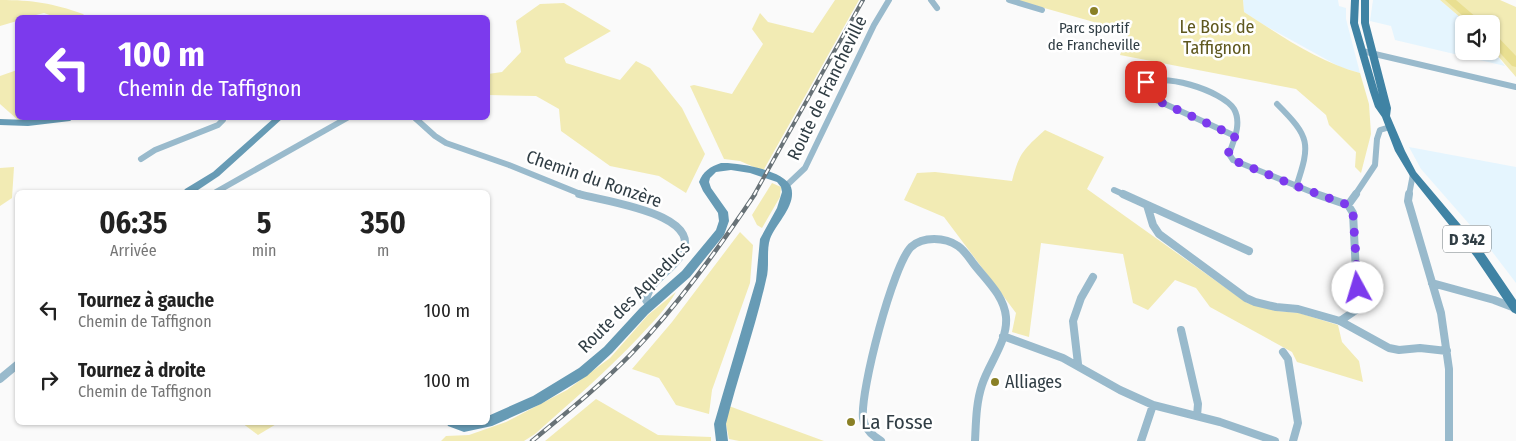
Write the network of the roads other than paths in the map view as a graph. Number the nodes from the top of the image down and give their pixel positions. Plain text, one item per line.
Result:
1 (889, 0) edge
2 (931, 0) edge
3 (1009, 0) edge
4 (1355, 0) edge
5 (1366, 0) edge
6 (937, 8) dead end
7 (1042, 10) dead end
8 (1362, 51) junction
9 (1373, 53) junction
10 (1516, 87) edge
11 (1277, 104) dead end
12 (1386, 116) junction
13 (53, 120) edge
14 (223, 120) edge
15 (277, 120) edge
16 (345, 120) edge
17 (418, 120) edge
18 (0, 122) edge
19 (1390, 127) junction
20 (1235, 136) junction
21 (141, 160) dead end
22 (1413, 174) junction
23 (787, 185) junction
24 (1296, 186) junction
25 (191, 190) edge
26 (220, 190) edge
27 (1114, 190) dead end
28 (1147, 205) junction
29 (1348, 205) junction
30 (1249, 251) dead end
31 (1093, 277) dead end
32 (1432, 283) junction
33 (650, 306) junction
34 (1516, 308) edge
35 (1340, 322) junction
36 (1181, 330) dead end
37 (1003, 336) junction
38 (1447, 351) junction
39 (1282, 352) dead end
40 (1078, 364) junction
41 (15, 366) edge
42 (0, 379) edge
43 (1153, 405) junction
44 (1197, 416) junction
45 (490, 421) edge
46 (722, 441) edge
47 (881, 441) edge
48 (975, 441) edge
49 (1141, 441) edge
50 (1275, 441) edge
51 (1293, 441) edge
52 (1449, 441) edge

1 - 23 street, Route de Francheville
2 - 6 street
3 - 7 street
4 - 8 main road, D 342
5 - 9 main road, D 342
8 - 9 street
8 - 12 main road, D 342
9 - 10 street
9 - 12 main road, D 342
11 - 24 street
12 - 19 main road, D 342
13 - 18 main road
14 - 21 street
15 - 25 main road
16 - 26 street
17 - 33 street, Chemin du Ronzère
19 - 22 main road, D 342
19 - 29 street
20 - 20 street
20 - 24 street
22 - 32 street
22 - 34 main road, D 342
23 - 33 main road, Route des Aqueducs
23 - 46 main road
24 - 29 street
27 - 28 street
28 - 30 street
28 - 35 street
29 - 35 street
31 - 40 street
32 - 34 street
32 - 38 street
33 - 45 main road, Route des Aqueducs
35 - 38 street
36 - 44 street
37 - 40 street
37 - 47 street
37 - 48 street
38 - 52 street
39 - 51 street
40 - 43 street
41 - 42 street
43 - 44 street
43 - 49 street
44 - 50 street

